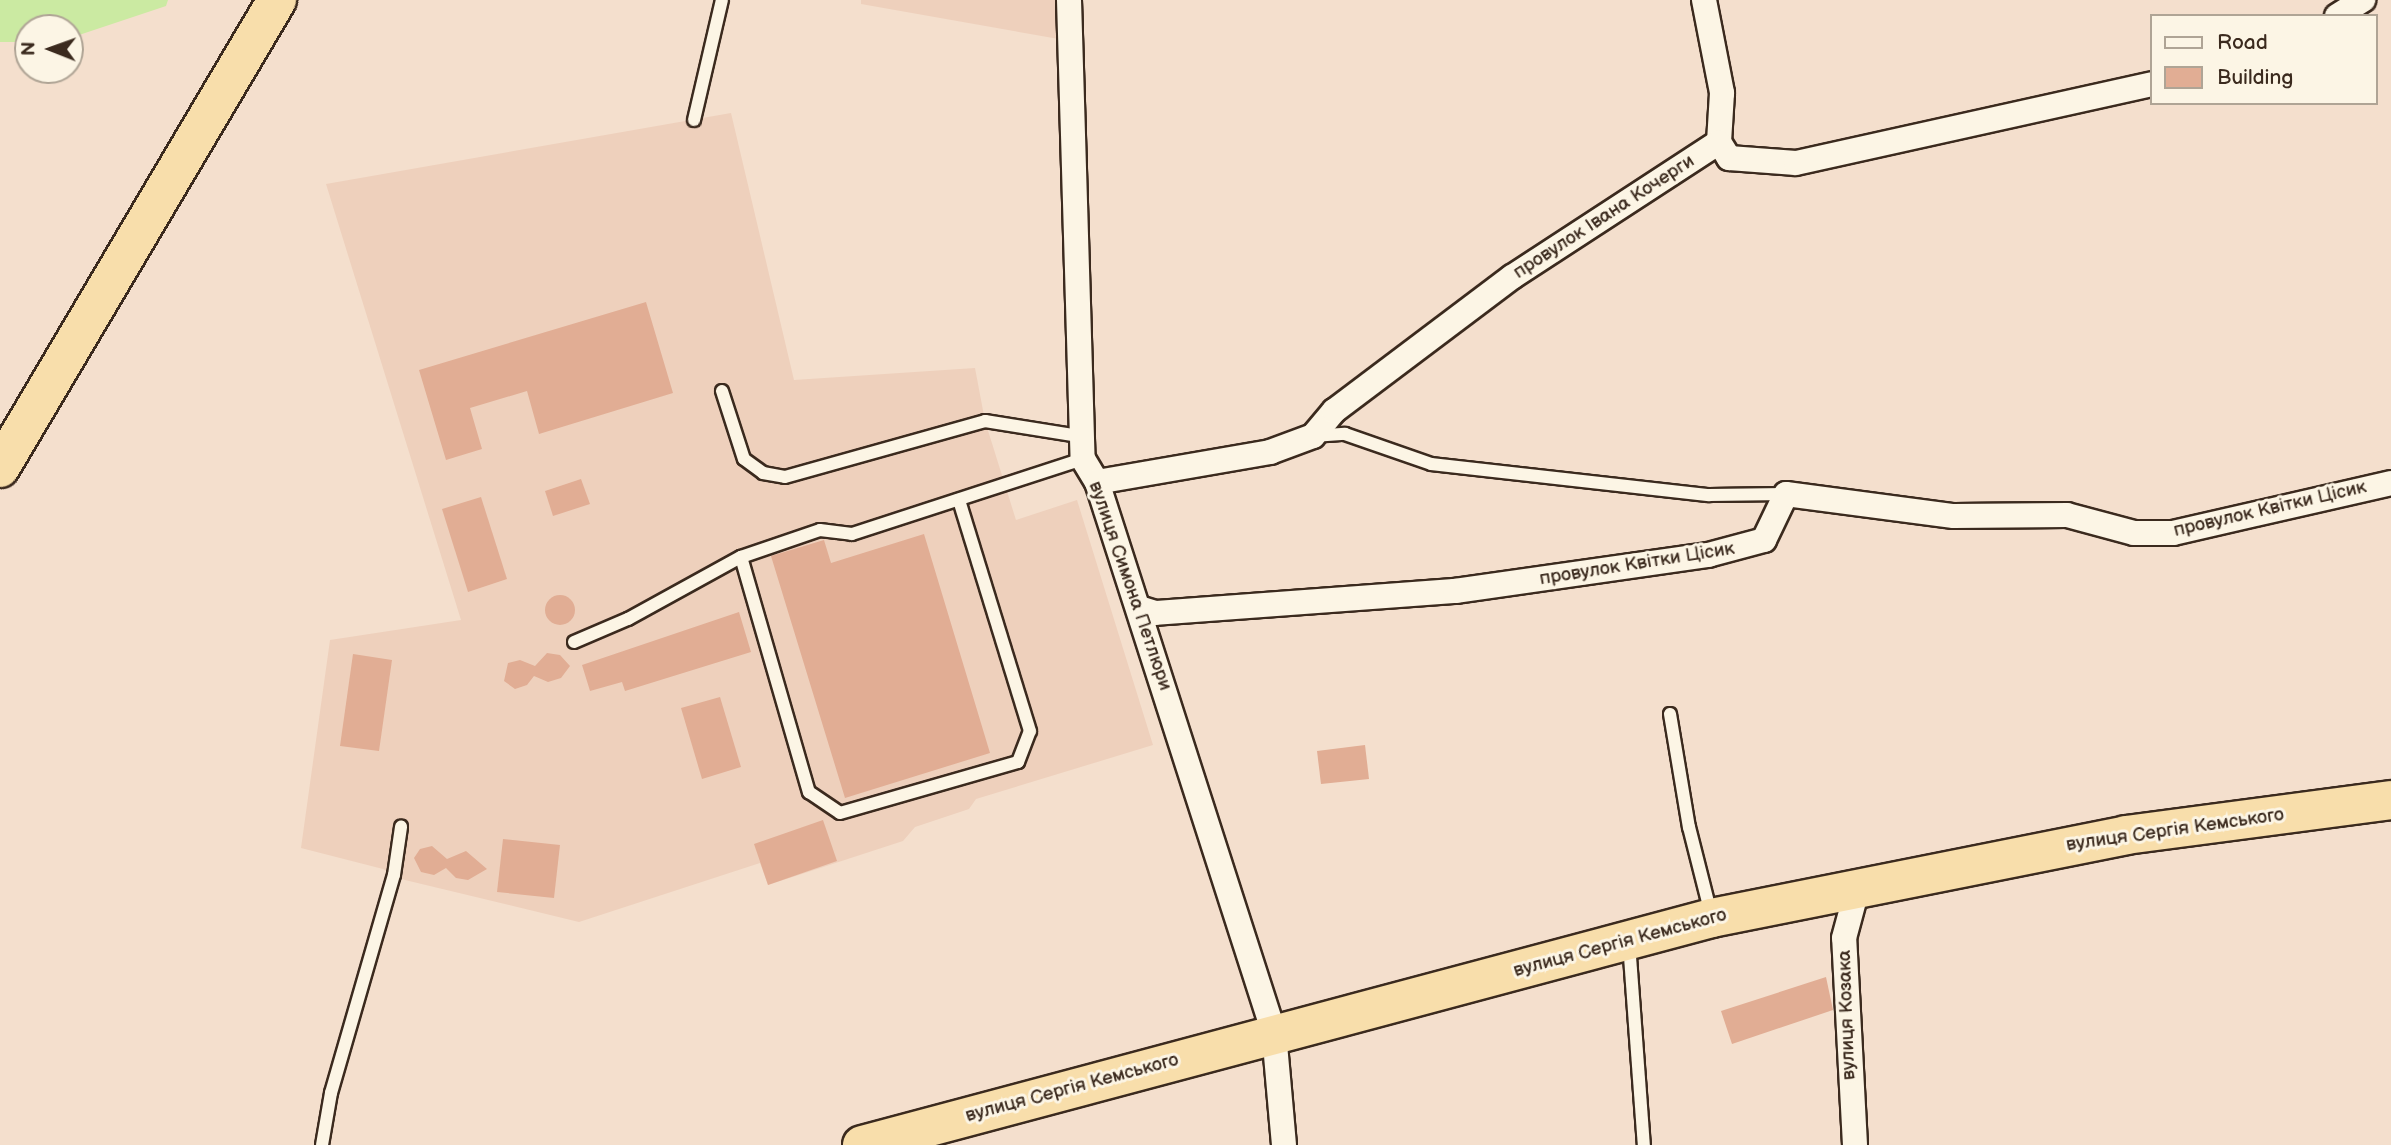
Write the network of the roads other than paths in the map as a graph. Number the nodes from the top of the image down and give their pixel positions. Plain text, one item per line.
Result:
1 (277, 0) edge
2 (722, 0) edge
3 (1069, 0) edge
4 (1704, 0) edge
5 (2363, 0) edge
6 (2340, 14) edge
7 (2150, 84) edge
8 (694, 120) dead end
9 (1719, 142) junction
10 (722, 391) dead end
11 (1313, 436) junction
12 (1081, 448) junction
13 (0, 468) edge
14 (1097, 482) junction
15 (2391, 483) edge
16 (1786, 494) junction
17 (959, 500) junction
18 (740, 557) junction
19 (1139, 608) junction
20 (575, 642) dead end
21 (1670, 714) dead end
22 (2391, 800) edge
23 (401, 827) dead end
24 (1858, 886) junction
25 (1712, 918) junction
26 (1629, 940) junction
27 (1274, 1033) junction
28 (866, 1144) edge
29 (323, 1145) edge
30 (1284, 1145) edge
31 (1644, 1145) edge
32 (1855, 1145) edge

1 - 13 highway
2 - 8 lane
3 - 12 street
4 - 9 street
5 - 6 street
7 - 9 street
9 - 11 street, провулок Івана Кочерги
10 - 12 lane
11 - 14 street, провулок Івана Кочерги
11 - 16 lane
12 - 14 street, вулиця Симона Петлюри
12 - 17 lane
14 - 19 street, вулиця Симона Петлюри
15 - 16 street, провулок Квітки Цісик
16 - 19 street, провулок Квітки Цісик
17 - 18 lane
17 - 18 lane
18 - 20 lane
19 - 27 street, вулиця Симона Петлюри
21 - 25 lane
22 - 24 highway, вулиця Сергія Кемського
23 - 29 lane
24 - 25 highway, вулиця Сергія Кемського
24 - 32 street, вулиця Козака
25 - 26 highway, вулиця Сергія Кемського
26 - 27 highway, вулиця Сергія Кемського
26 - 31 lane
27 - 28 highway, вулиця Сергія Кемського
27 - 30 street, вулиця Симона Петлюри

